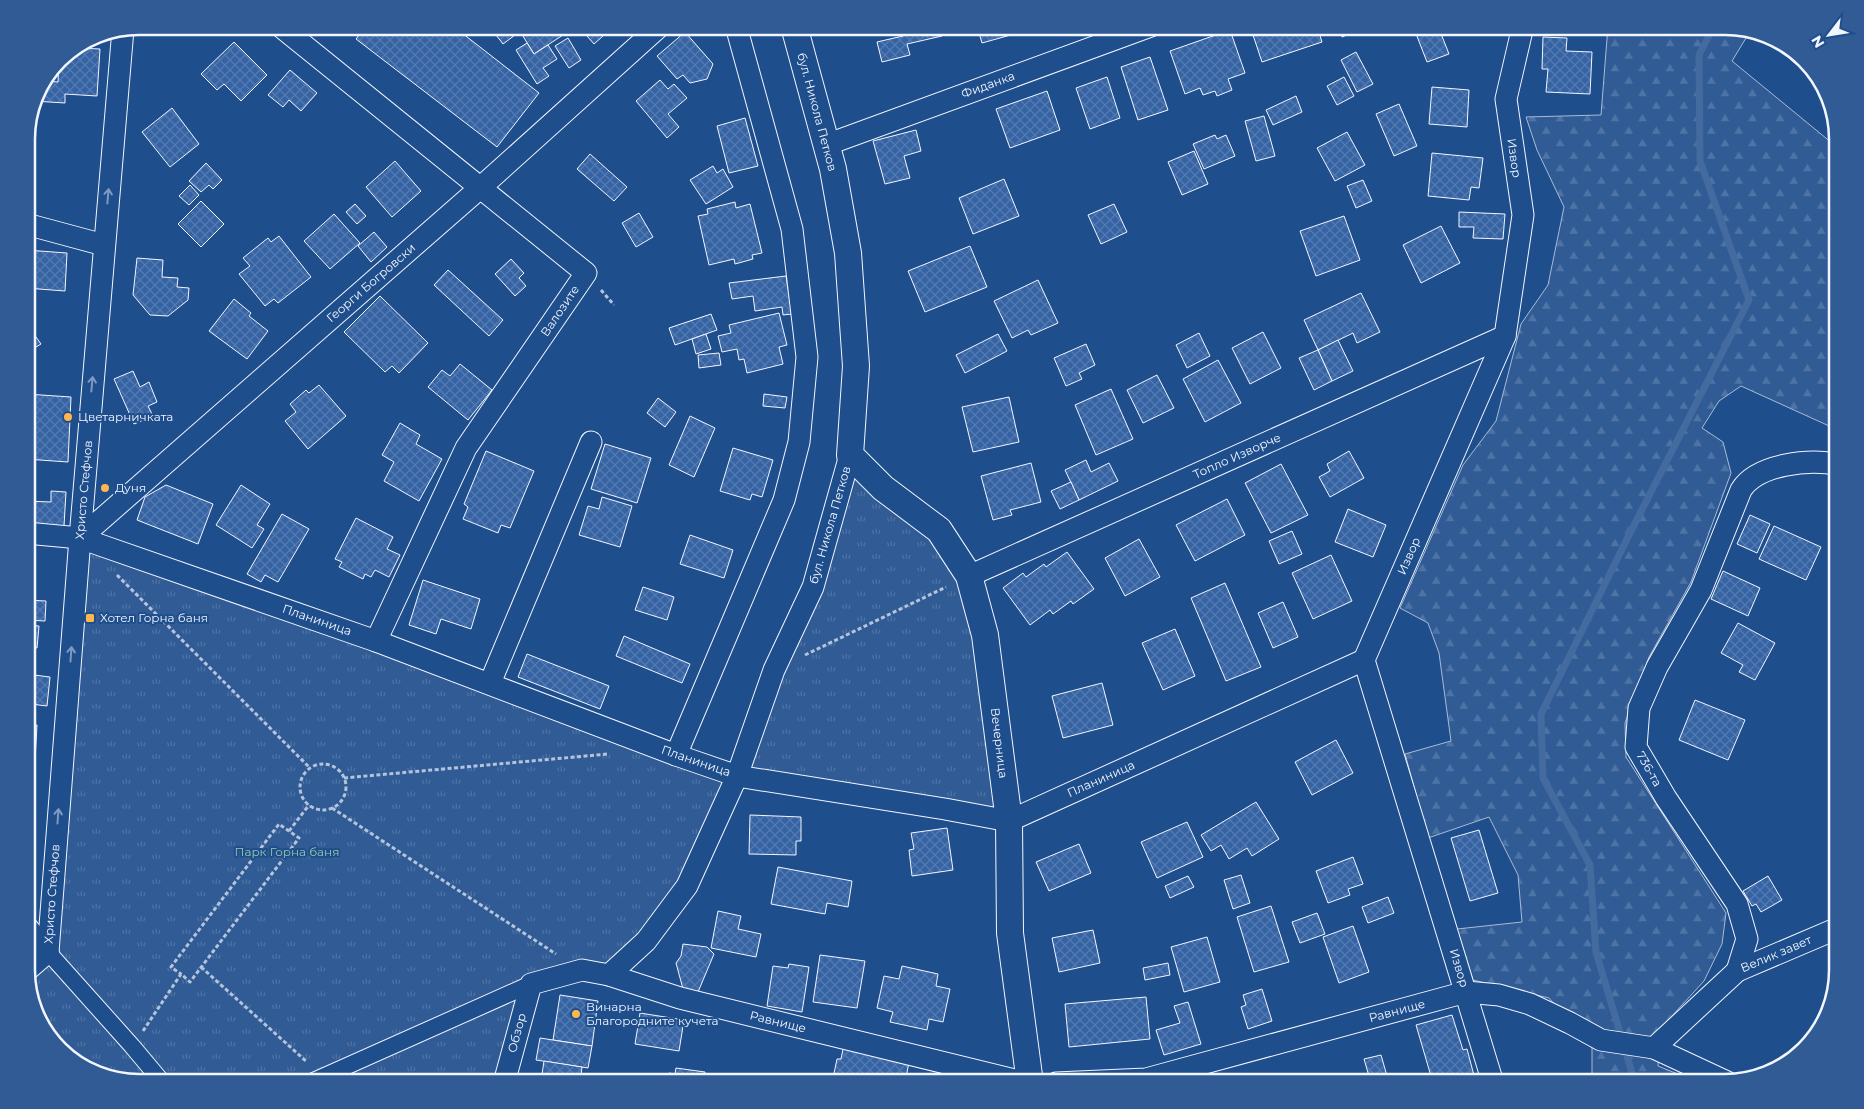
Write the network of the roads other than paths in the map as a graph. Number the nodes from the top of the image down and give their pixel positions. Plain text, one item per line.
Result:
1 (291, 35) edge
2 (650, 35) edge
3 (738, 35) edge
4 (796, 35) edge
5 (1126, 35) edge
6 (1521, 35) edge
7 (122, 36) edge
8 (826, 145) junction
9 (480, 188) junction
10 (35, 226) edge
11 (104, 245) junction
12 (1505, 336) junction
13 (591, 442) dead end
14 (850, 455) junction
15 (1829, 464) edge
16 (35, 534) edge
17 (80, 538) junction
18 (969, 576) junction
19 (376, 640) junction
20 (1364, 660) junction
21 (490, 683) junction
22 (676, 755) junction
23 (737, 776) junction
24 (1009, 821) junction
25 (1829, 932) edge
26 (35, 937) edge
27 (48, 952) junction
28 (35, 963) edge
29 (1737, 970) junction
30 (609, 975) junction
31 (531, 984) junction
32 (1466, 992) junction
33 (1654, 1048) junction
34 (155, 1074) edge
35 (329, 1074) edge
36 (506, 1074) edge
37 (992, 1074) edge
38 (1028, 1074) edge
39 (1168, 1074) edge
40 (1490, 1074) edge
41 (1710, 1074) edge

1 - 9 street, Валозите
2 - 9 street, Георги Богровски
3 - 22 street
4 - 8 street, бул. Никола Петков
5 - 8 street, Фиданка
6 - 12 street, Извор
11 -> 7 street, Христо Стефчов
8 - 14 street, бул. Никола Петков
9 - 17 street, Георги Богровски
9 - 19 street, Валозите
10 - 11 street
17 -> 11 street, Христо Стефчов
12 - 18 street, Топло Изворче
12 - 20 street, Извор
13 - 21 street
14 - 18 street, Вечерница
14 - 23 street, бул. Никола Петков
15 - 29 street, 736-та
16 - 17 street, Планиница
17 - 19 street, Планиница
27 -> 17 street, Христо Стефчов
18 - 24 street, Вечерница
19 - 21 street, Планиница
20 - 24 street, Планиница
20 - 32 street, Извор
21 - 22 street, Планиница
22 - 23 street, Планиница
23 - 24 street, Планиница
23 - 30 street, бул. Никола Петков
24 - 38 street, Вечерница
25 - 29 street, Велик завет
26 - 27 street
27 - 28 street
27 - 34 street
29 - 33 street, Велик завет
30 - 31 street, Равнище
30 - 37 street, Равнище
31 - 35 street
31 - 36 street, Обзор
32 - 33 street, Равнище
32 - 39 street, Равнище
32 - 40 street, Извор
33 - 41 street, Равнище

